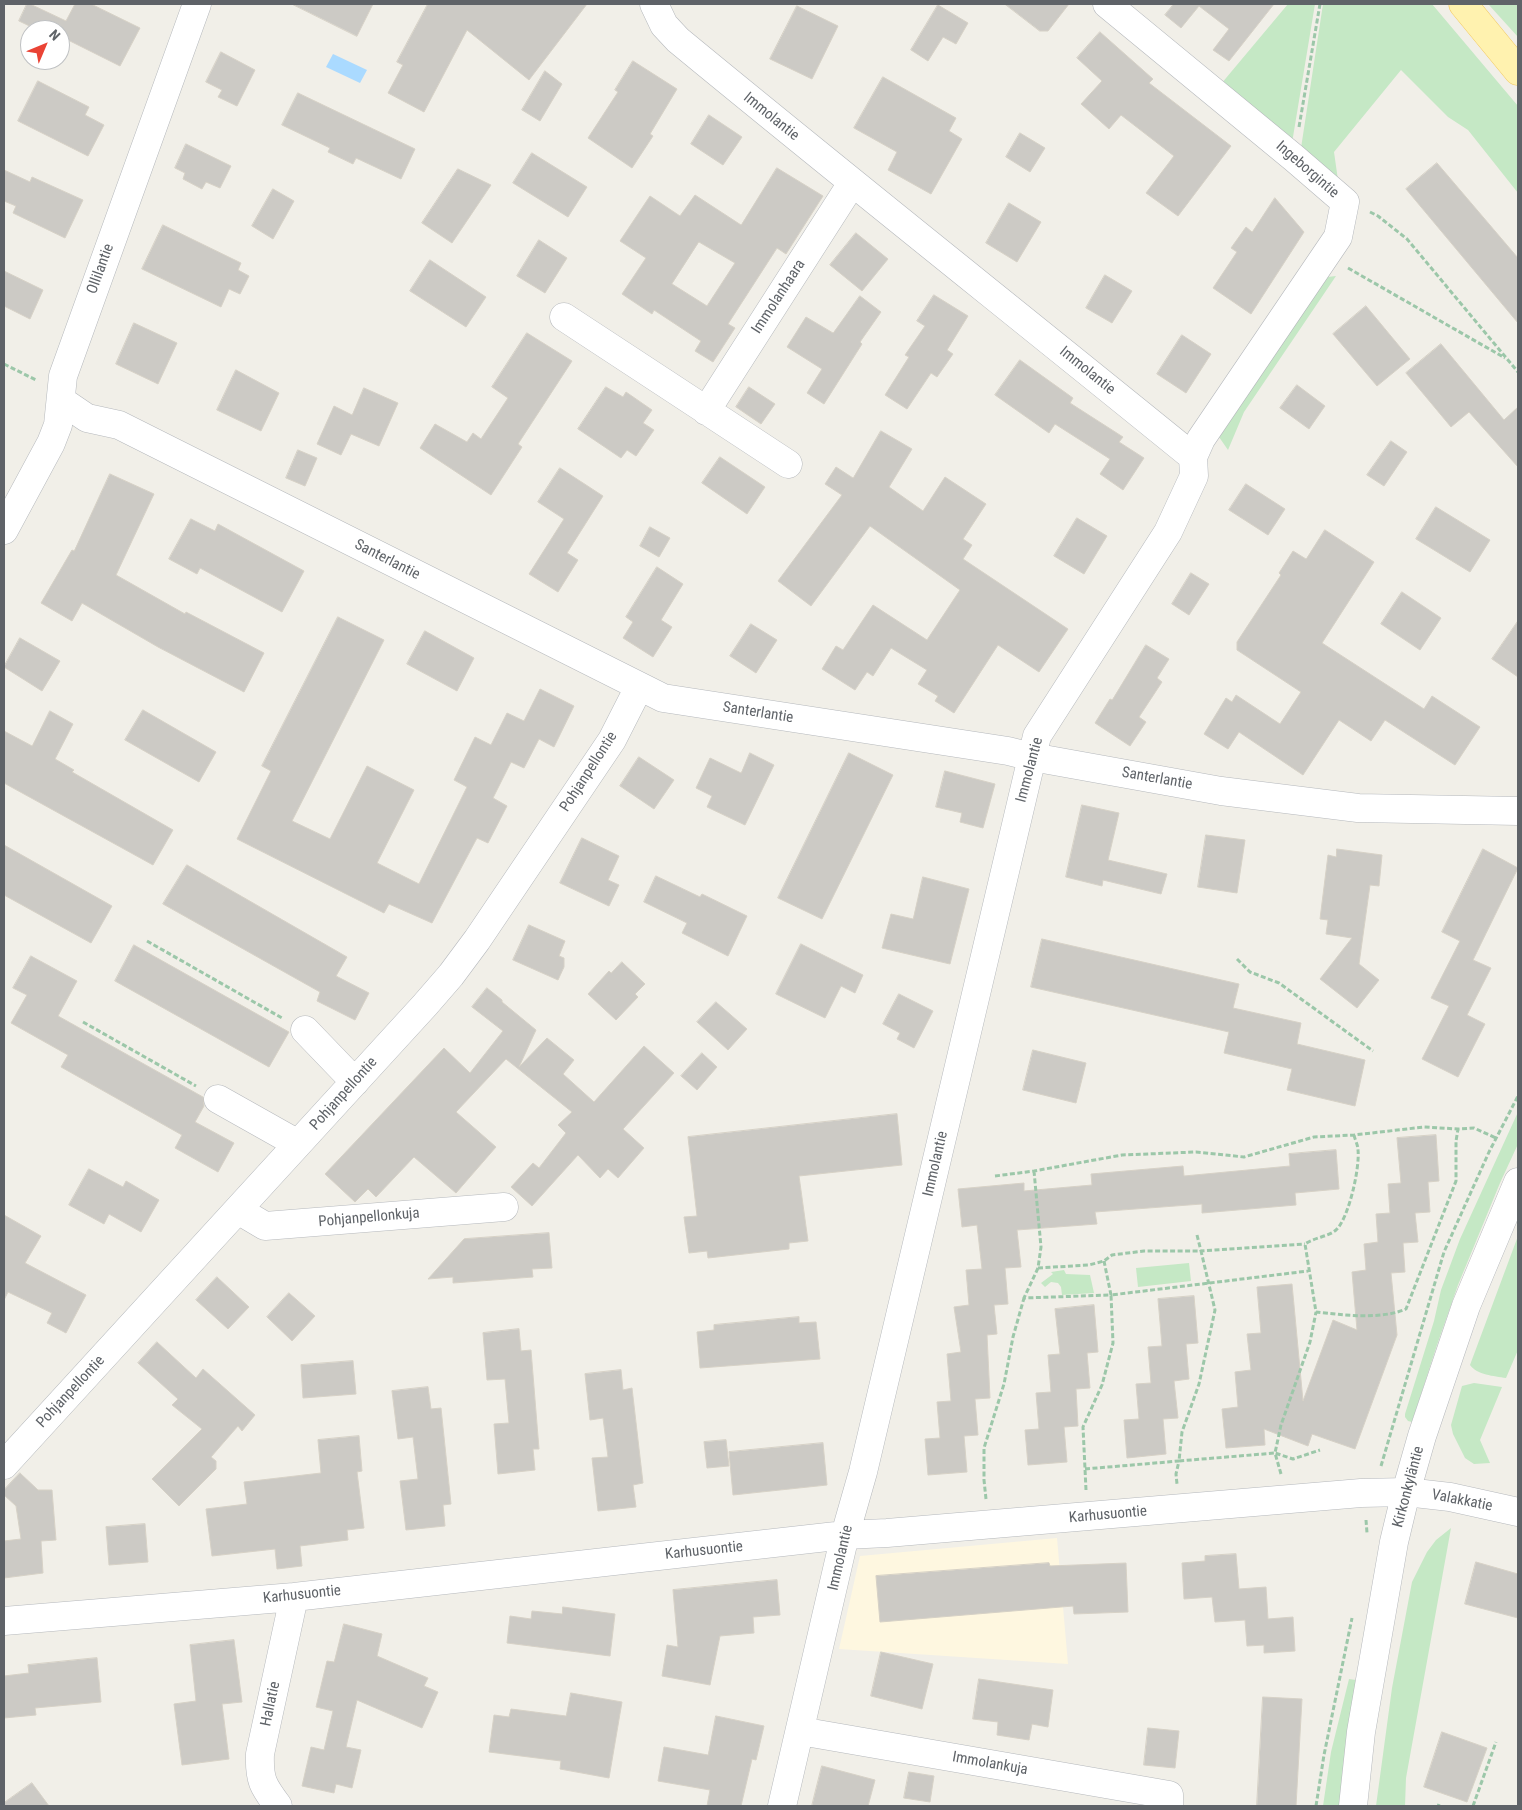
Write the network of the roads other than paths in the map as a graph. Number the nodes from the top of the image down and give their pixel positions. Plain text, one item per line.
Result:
1 (197, 4) edge
2 (654, 4) edge
3 (1107, 4) edge
4 (1463, 4) edge
5 (1518, 71) edge
6 (852, 183) junction
7 (564, 317) dead end
8 (62, 401) junction
9 (706, 411) junction
10 (1194, 458) junction
11 (788, 464) dead end
12 (4, 530) edge
13 (639, 687) junction
14 (1032, 758) junction
15 (1518, 810) edge
16 (304, 1030) road end
17 (355, 1082) junction
18 (218, 1099) road end
19 (298, 1144) junction
20 (1518, 1182) edge
21 (504, 1207) dead end
22 (238, 1210) junction
23 (4, 1465) edge
24 (1406, 1492) junction
25 (1518, 1512) edge
26 (845, 1535) junction
27 (294, 1597) junction
28 (4, 1622) edge
29 (800, 1732) junction
30 (278, 1806) edge
31 (782, 1806) edge
32 (1169, 1806) edge
33 (1353, 1806) edge

1 - 8 street, Ollilantie
2 - 6 street, Immolantie
3 - 10 street, Ingeborgintie
4 - 5 main road
6 - 9 street, Immolanhaara
6 - 10 street, Immolantie
7 - 9 street
8 - 12 street, Ollilantie
8 - 13 street, Santerlantie
9 - 11 street
10 - 14 street, Immolantie
13 - 14 street, Santerlantie
13 - 17 street, Pohjanpellontie
14 - 15 street, Santerlantie
14 - 26 street, Immolantie
16 - 17 street
17 - 19 street, Pohjanpellontie
18 - 19 street
19 - 22 street, Pohjanpellontie
20 - 24 street, Kirkonkyläntie
21 - 22 street, Pohjanpellonkuja
22 - 23 street, Pohjanpellontie
24 - 25 street, Valakkatie
24 - 26 street, Karhusuontie
24 - 33 street, Kirkonkyläntie
26 - 27 street, Karhusuontie
26 - 29 street, Immolantie
27 - 28 street, Karhusuontie
27 - 30 street, Hallatie
29 - 31 street, Immolantie
29 - 32 street, Immolankuja

